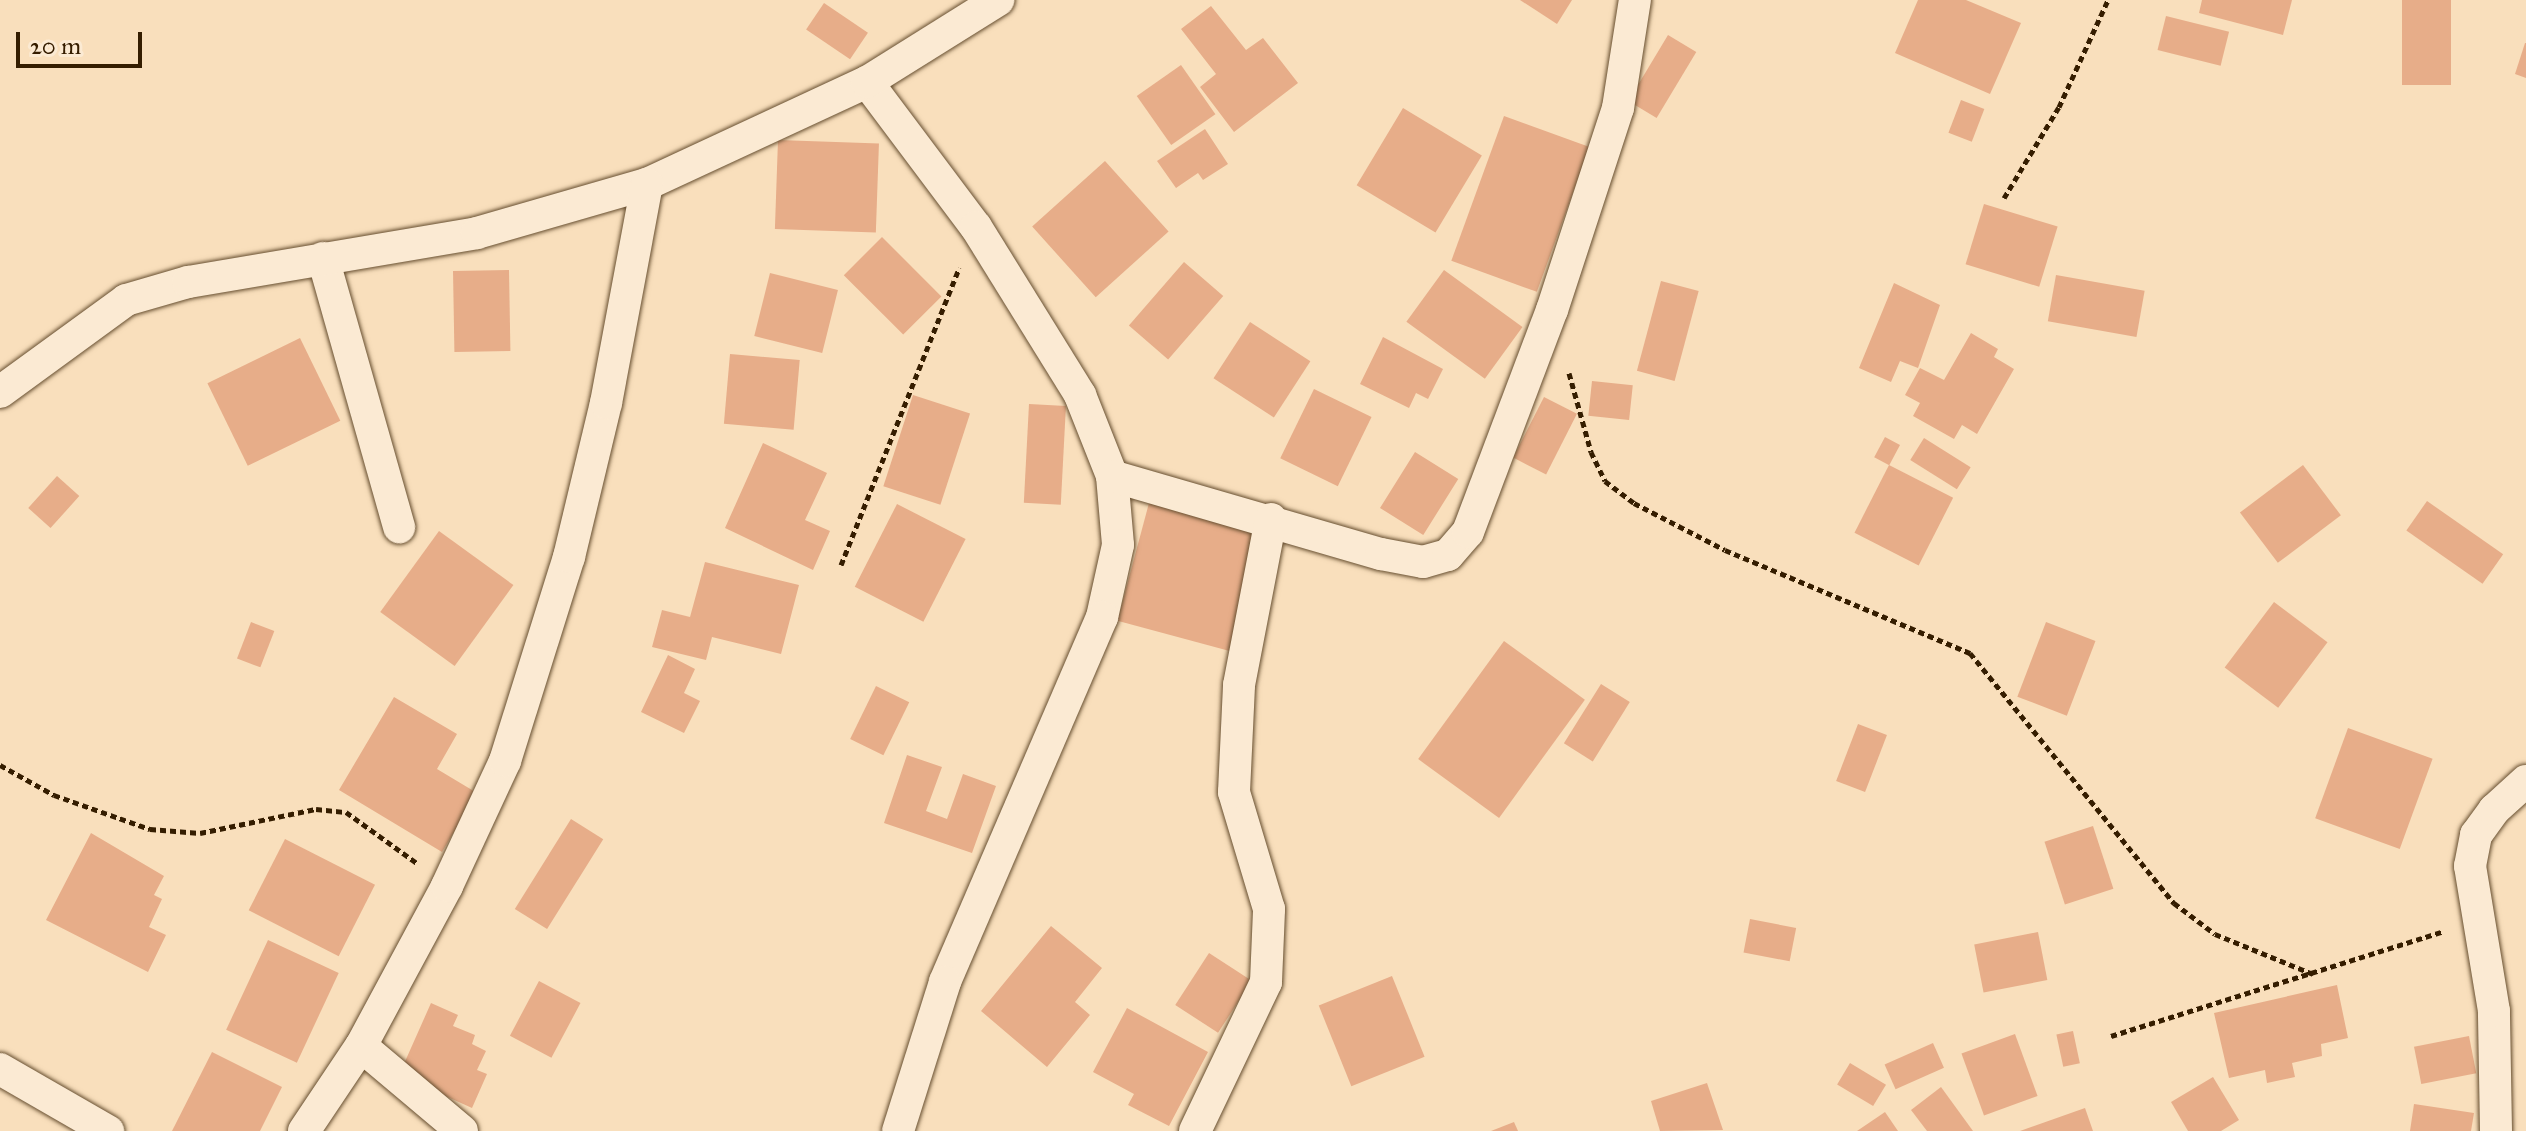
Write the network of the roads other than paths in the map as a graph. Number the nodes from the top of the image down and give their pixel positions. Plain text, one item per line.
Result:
1 (998, 0) edge
2 (1635, 0) edge
3 (867, 82) junction
4 (647, 184) junction
5 (323, 258) junction
6 (0, 392) edge
7 (1112, 476) junction
8 (1271, 519) junction
9 (399, 527) dead end
10 (2526, 781) edge
11 (361, 1046) junction
12 (0, 1069) edge
13 (108, 1131) edge
14 (304, 1131) edge
15 (462, 1131) edge
16 (898, 1131) edge
17 (1195, 1131) edge
18 (2496, 1131) edge

1 - 3 street
2 - 8 street
3 - 4 street
3 - 7 street
4 - 5 street
4 - 11 street
5 - 6 street
5 - 9 street
7 - 8 street
7 - 16 street
8 - 17 street
10 - 18 street
11 - 14 street
11 - 15 street
12 - 13 street

